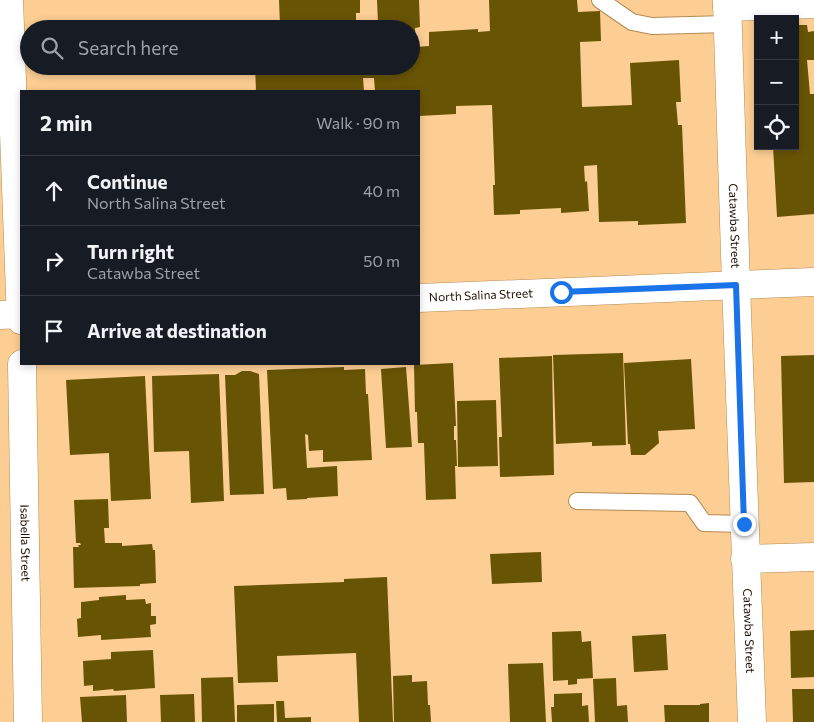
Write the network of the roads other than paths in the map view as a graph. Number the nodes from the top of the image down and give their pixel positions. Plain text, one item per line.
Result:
1 (9, 0) edge
2 (600, 0) edge
3 (814, 4) edge
4 (727, 10) edge
5 (814, 282) edge
6 (736, 285) junction
7 (20, 288) edge
8 (420, 298) edge
9 (20, 314) edge
10 (0, 315) edge
11 (22, 365) edge
12 (577, 501) dead end
13 (744, 524) junction
14 (814, 557) edge
15 (745, 559) junction
16 (28, 722) edge
17 (752, 722) edge

1 - 7 street
2 - 4 lane
3 - 4 street
4 - 6 street, Catawba Street
5 - 6 street, North Salina Street
6 - 8 street, North Salina Street
6 - 13 street, Catawba Street
9 - 10 street
11 - 16 street, Isabella Street
12 - 13 lane
13 - 15 street, Catawba Street
14 - 15 street
15 - 17 street, Catawba Street

